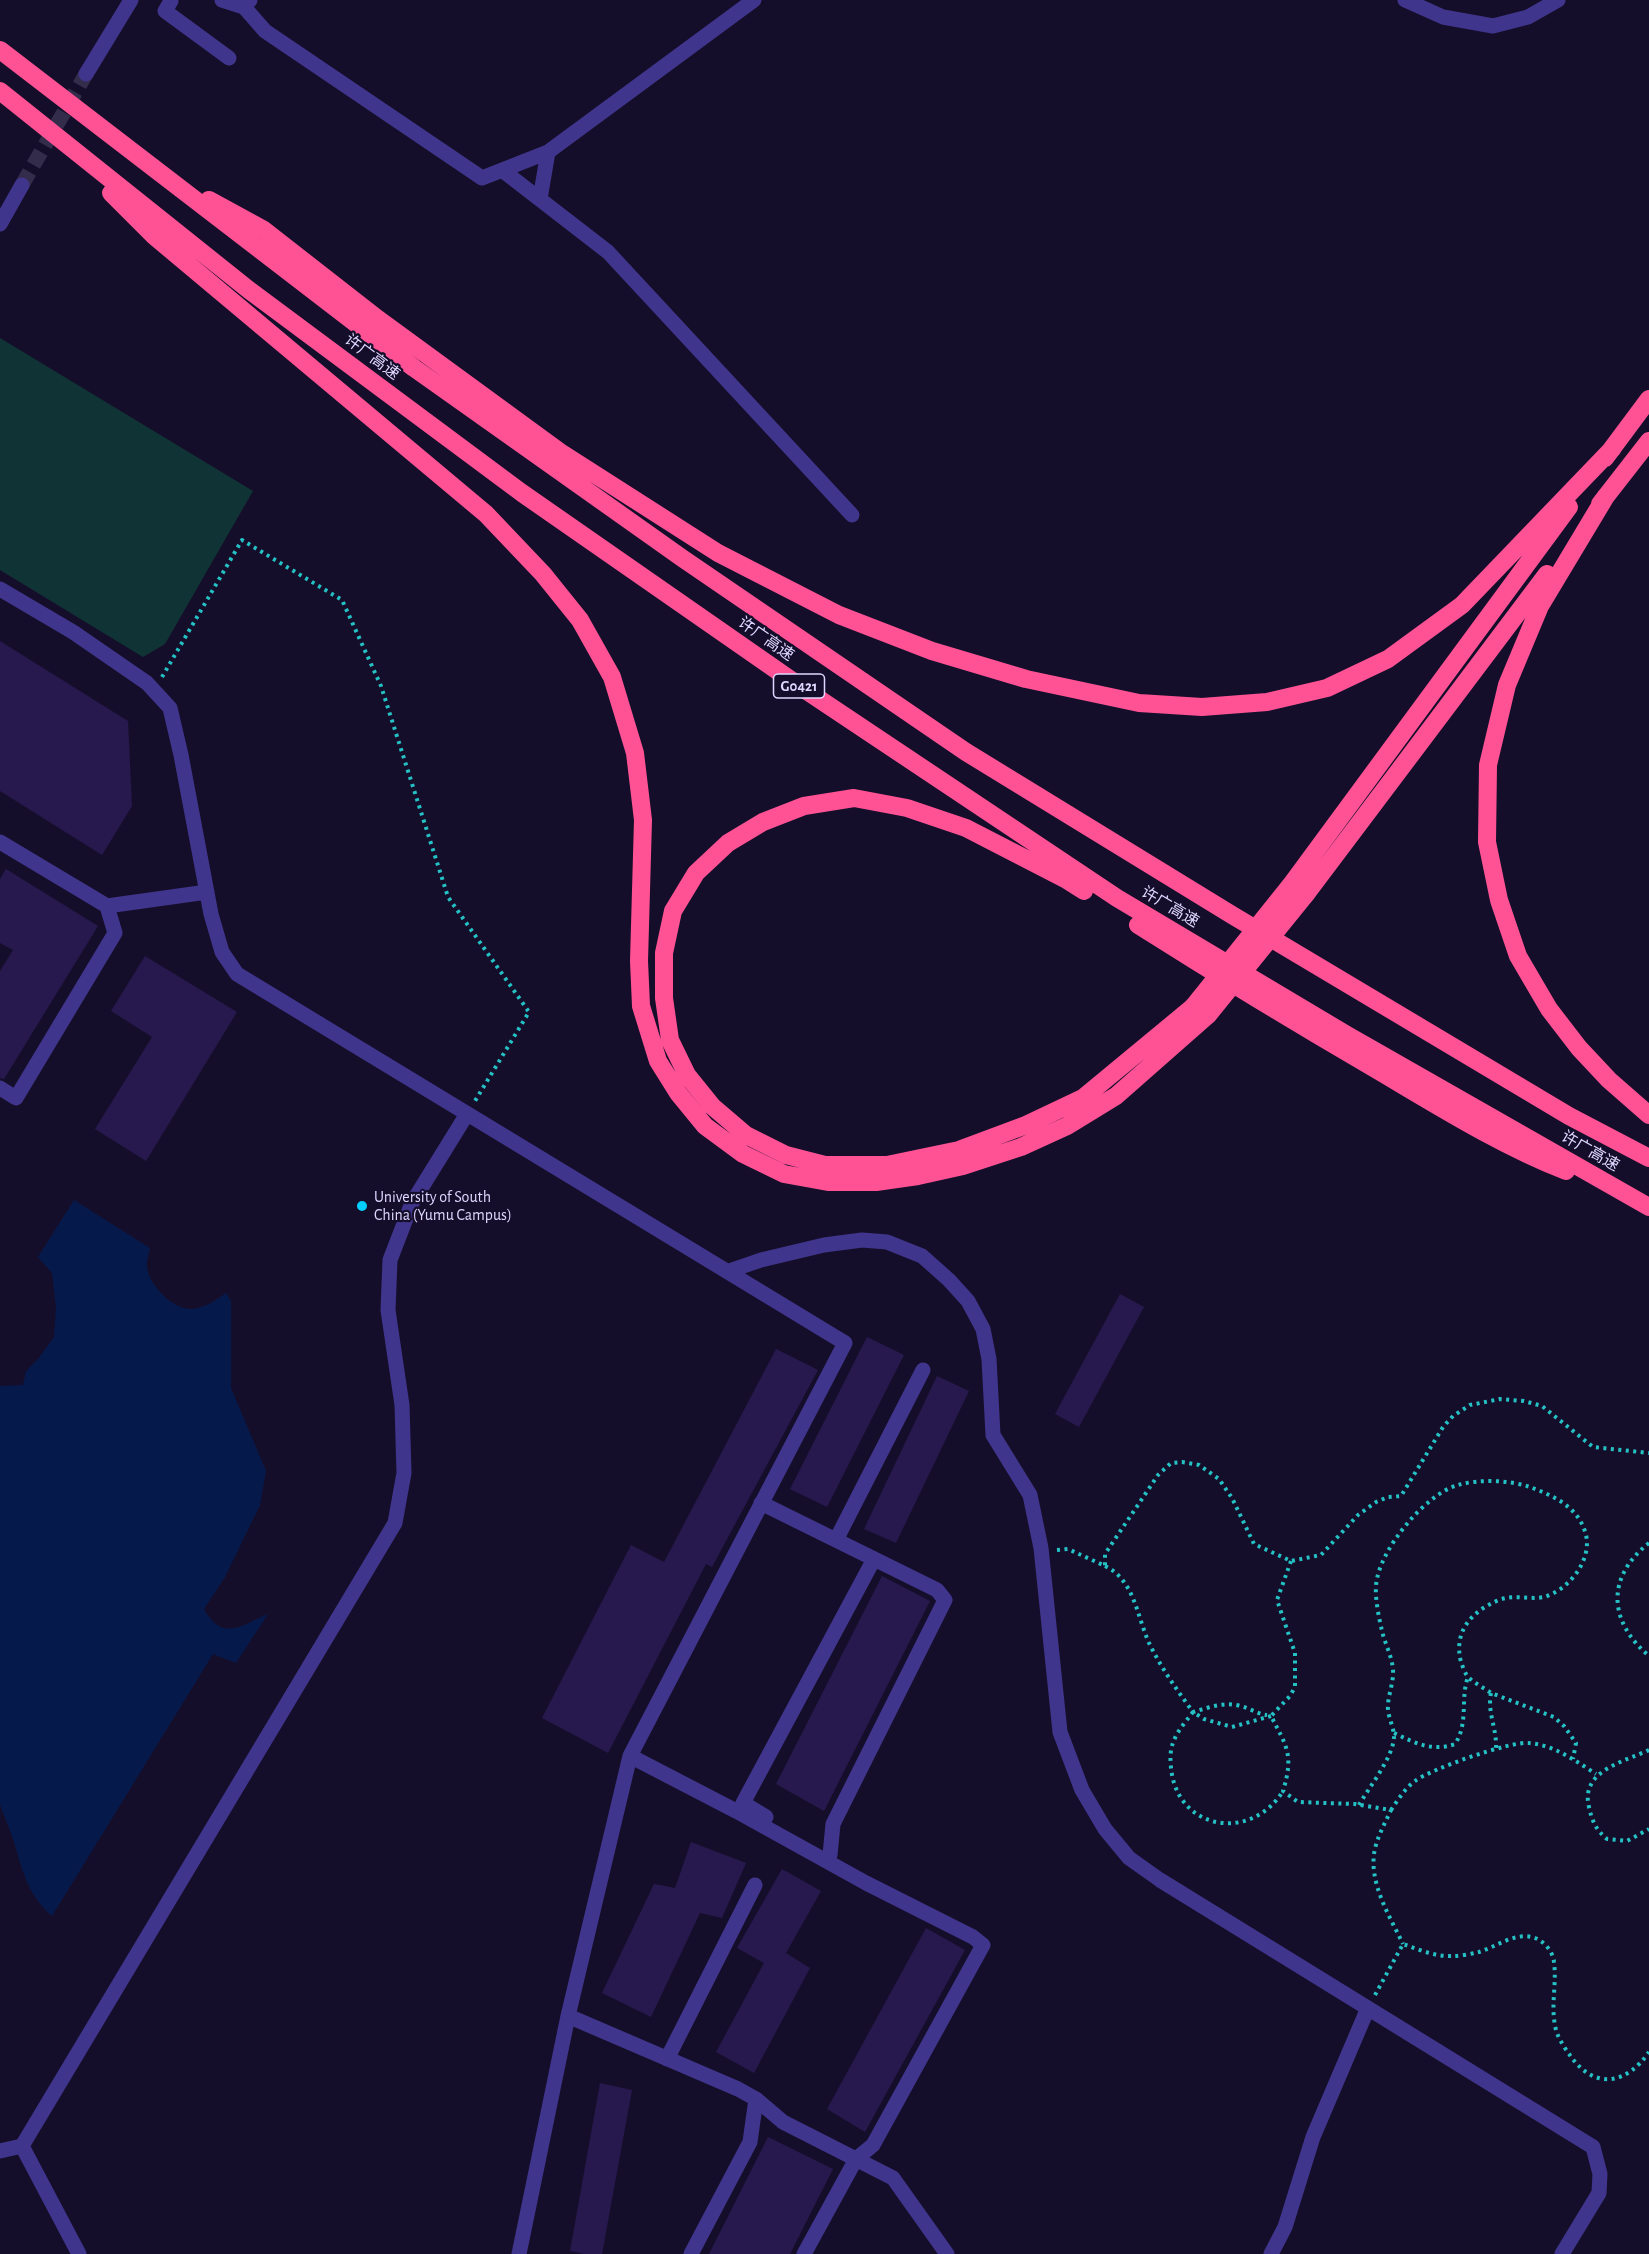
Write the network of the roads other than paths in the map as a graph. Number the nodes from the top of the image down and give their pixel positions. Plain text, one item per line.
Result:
1 (131, 0) edge
2 (171, 0) edge
3 (222, 0) edge
4 (754, 0) edge
5 (1405, 0) edge
6 (1558, 0) edge
7 (247, 3) edge
8 (0, 50) edge
9 (230, 58) dead end
10 (86, 74) tunnel mouth
11 (0, 91) edge
12 (50, 133) junction
13 (548, 152) junction
14 (502, 170) junction
15 (159, 174) junction
16 (22, 185) tunnel mouth
17 (540, 199) junction
18 (0, 224) edge
19 (1649, 399) edge
20 (1649, 441) edge
21 (1612, 448) junction
22 (1606, 496) junction
23 (852, 515) dead end
24 (0, 589) edge
25 (0, 842) edge
26 (1298, 890) junction
27 (207, 892) junction
28 (106, 906) junction
29 (1200, 1011) junction
30 (0, 1088) edge
31 (467, 1114) junction
32 (1649, 1115) edge
33 (1649, 1158) edge
34 (1630, 1196) junction
35 (1649, 1207) edge
36 (729, 1271) junction
37 (923, 1370) dead end
38 (761, 1503) junction
39 (836, 1540) junction
40 (874, 1558) junction
41 (630, 1756) junction
42 (830, 1855) junction
43 (866, 1883) junction
44 (755, 1885) dead end
45 (1368, 2008) junction
46 (568, 2016) junction
47 (667, 2059) junction
48 (756, 2099) junction
49 (22, 2146) junction
50 (0, 2151) edge
51 (856, 2159) junction
52 (1568, 2252) edge
53 (79, 2254) edge
54 (519, 2254) edge
55 (691, 2254) edge
56 (804, 2254) edge
57 (947, 2254) edge
58 (1271, 2254) edge

1 - 10 street
2 - 9 street
3 - 7 street
4 - 13 street
5 - 6 street
7 - 14 street
8 - 15 highway, 许广高速 / G0421
11 - 12 highway, 许广高速 / G0421
12 - 29 highway
12 - 34 highway, 许广高速 / G0421
13 - 14 street
13 - 17 street
14 - 17 street
15 - 21 highway
15 - 33 highway, 许广高速 / G0421
16 - 18 street
17 - 23 street
19 - 21 highway
20 - 22 highway
21 - 26 highway
22 - 26 highway
22 - 32 highway
24 - 27 street
25 - 28 street
26 - 29 highway, bridge
27 - 28 street
27 - 31 street
28 - 30 street
29 - 34 highway
31 - 36 street
31 - 49 street
34 - 35 highway, 许广高速 / G0421
36 - 38 street
36 - 45 street
37 - 39 street
38 - 39 street
38 - 41 street
39 - 40 street
40 - 42 street
40 - 42 street
41 - 43 street
41 - 46 street
42 - 43 street
43 - 51 street
44 - 47 street
45 - 52 street
45 - 58 street
46 - 47 street
46 - 54 street
47 - 48 street
48 - 51 street
48 - 55 street
49 - 50 street
49 - 53 street
51 - 56 street
51 - 57 street

